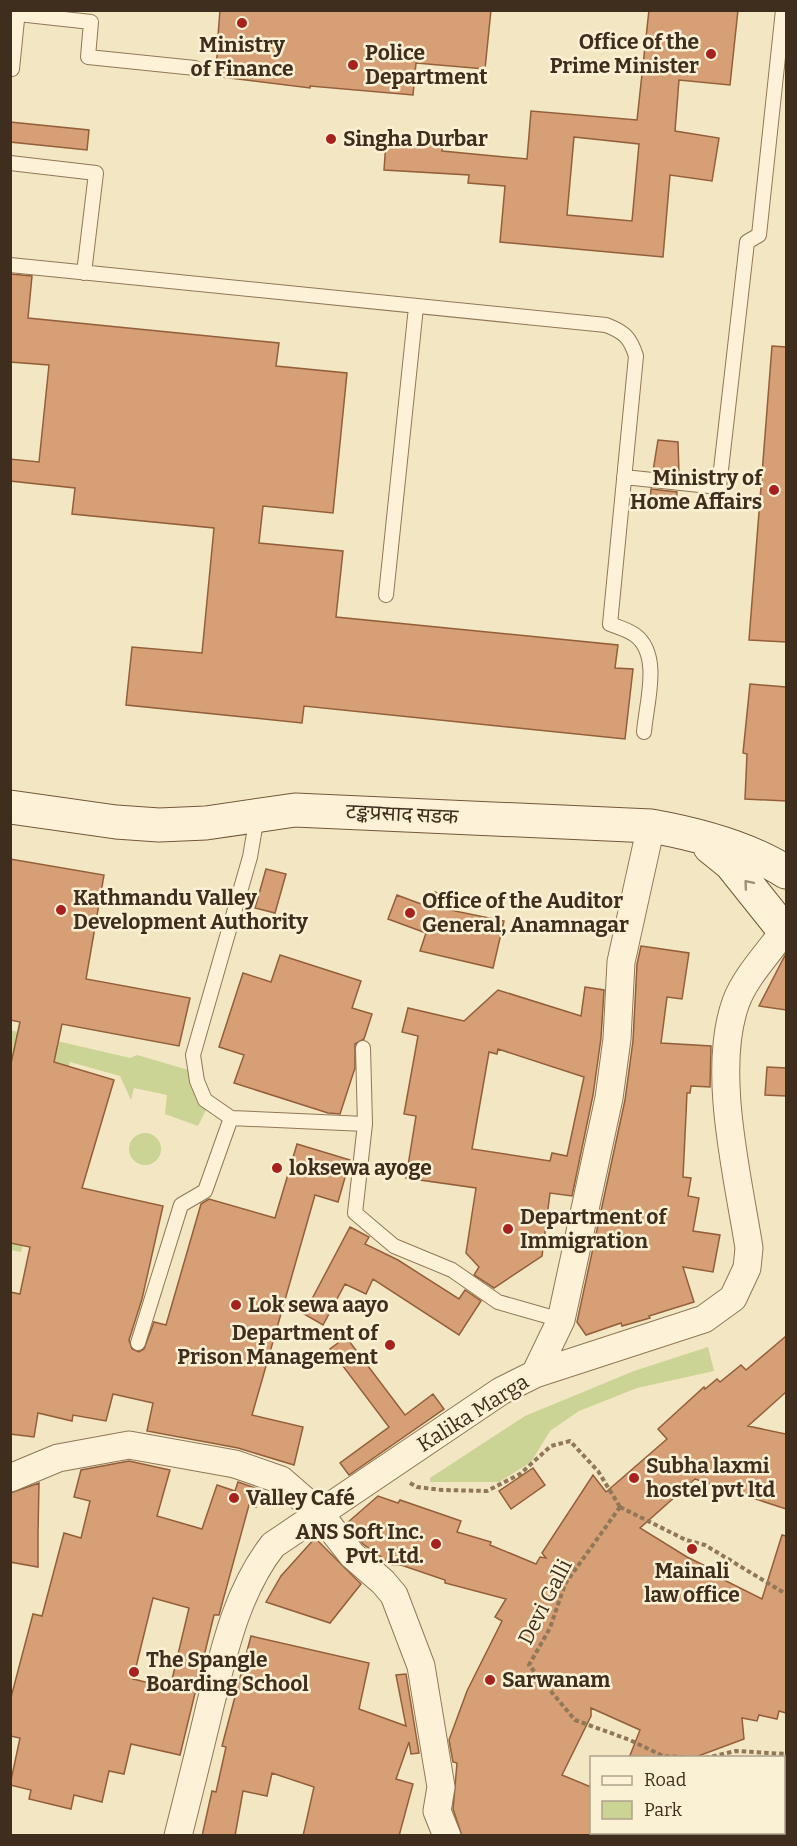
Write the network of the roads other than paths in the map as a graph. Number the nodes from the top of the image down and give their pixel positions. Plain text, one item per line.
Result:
1 (783, 10) edge
2 (18, 12) edge
3 (195, 68) dead end
4 (12, 69) dead end
5 (10, 164) edge
6 (10, 265) edge
7 (84, 273) junction
8 (416, 307) junction
9 (624, 477) junction
10 (386, 595) dead end
11 (644, 732) dead end
12 (10, 807) edge
13 (258, 814) junction
14 (651, 826) junction
15 (694, 834) junction
16 (786, 872) edge
17 (786, 934) edge
18 (363, 1048) dead end
19 (231, 1118) junction
20 (365, 1124) junction
21 (561, 1320) junction
22 (138, 1342) dead end
23 (535, 1374) junction
24 (10, 1478) edge
25 (319, 1513) junction
26 (178, 1836) edge
27 (447, 1836) edge

1 - 9 lane
2 - 3 lane
2 - 4 lane
5 - 7 lane
6 - 7 lane
7 - 8 lane
8 - 9 lane
8 - 10 lane
9 - 11 lane
12 - 13 street, टङ्कप्रसाद सडक
13 - 14 street, टङ्कप्रसाद सडक
13 - 19 lane
14 - 15 street, टङ्कप्रसाद सडक
14 - 21 street
15 - 16 street, टङ्कप्रसाद सडक
17 -> 15 street
17 - 23 street, Kalika Marga
18 - 20 lane
19 - 20 lane
19 - 22 lane
20 - 21 lane
21 - 23 street
23 - 25 street, Kalika Marga
24 - 25 street
25 - 26 street, Kalika Marga
25 - 27 street

